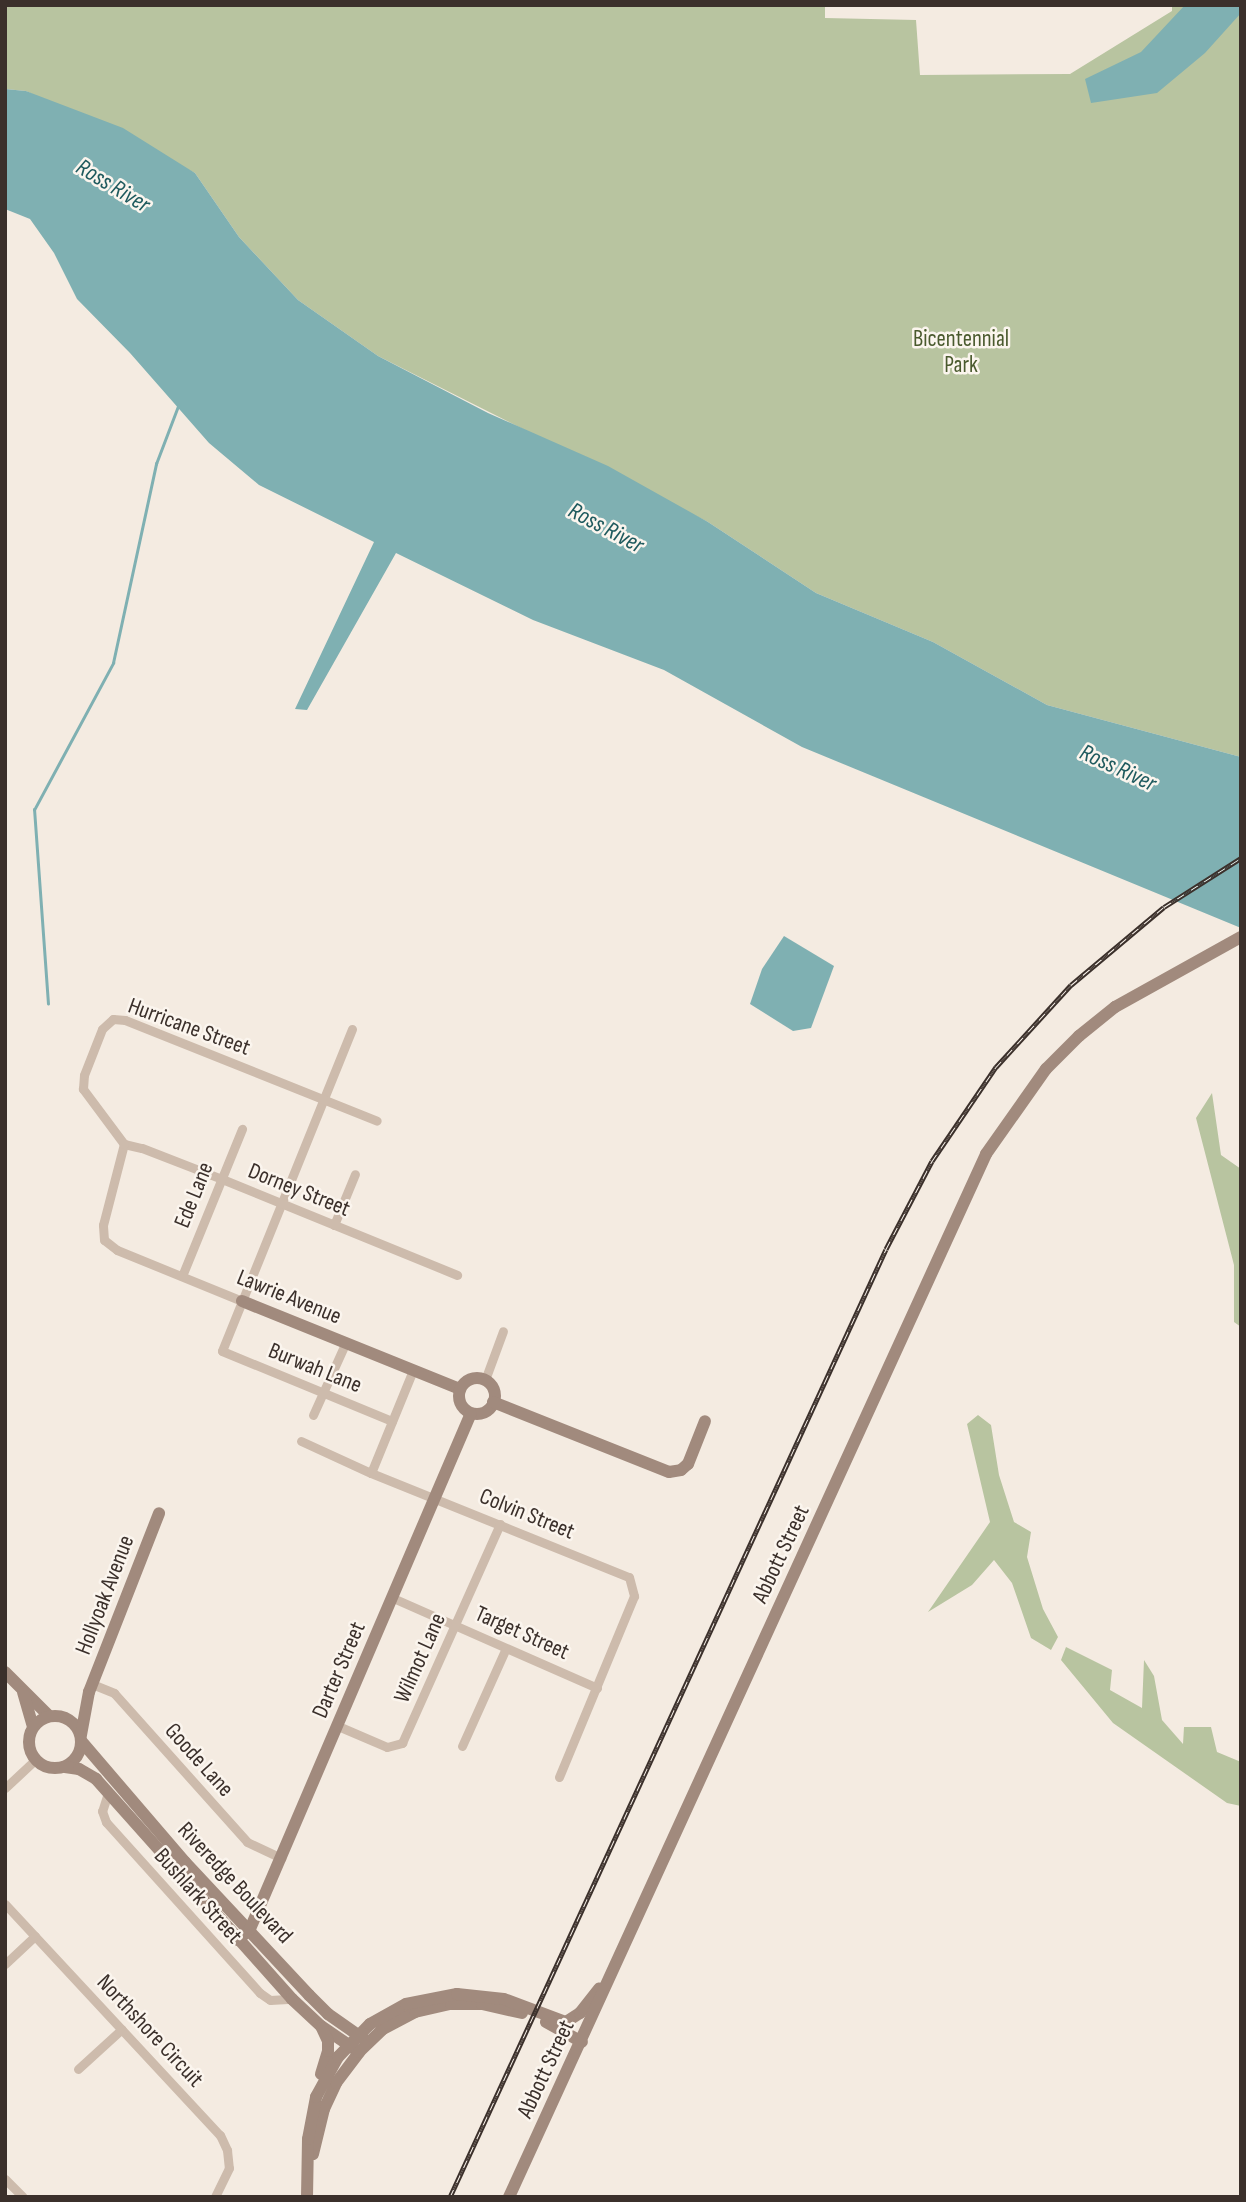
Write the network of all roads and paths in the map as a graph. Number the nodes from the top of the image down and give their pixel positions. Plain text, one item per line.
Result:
1 (1241, 937) edge
2 (352, 1029) dead end
3 (324, 1100) junction
4 (377, 1121) dead end
5 (242, 1129) dead end
6 (124, 1144) junction
7 (355, 1174) dead end
8 (222, 1179) junction
9 (281, 1203) junction
10 (334, 1225) junction
11 (457, 1275) dead end
12 (182, 1276) junction
13 (242, 1301) junction
14 (503, 1331) dead end
15 (345, 1343) junction
16 (413, 1370) junction
17 (485, 1380) junction
18 (460, 1389) junction
19 (325, 1393) junction
20 (493, 1402) junction
21 (471, 1413) junction
22 (313, 1415) dead end
23 (392, 1421) junction
24 (705, 1421) dead end
25 (301, 1441) dead end
26 (371, 1472) junction
27 (436, 1498) junction
28 (159, 1513) dead end
29 (500, 1524) junction
30 (393, 1598) junction
31 (456, 1625) junction
32 (506, 1648) junction
33 (5, 1672) edge
34 (91, 1688) junction
35 (597, 1688) junction
36 (22, 1692) junction
37 (48, 1716) junction
38 (62, 1716) junction
39 (338, 1726) junction
40 (33, 1727) junction
41 (81, 1738) junction
42 (462, 1746) dead end
43 (35, 1760) junction
44 (65, 1767) junction
45 (558, 1777) dead end
46 (5, 1787) edge
47 (108, 1793) junction
48 (281, 1858) junction
49 (5, 1904) edge
50 (250, 1928) junction
51 (35, 1936) junction
52 (238, 1940) junction
53 (5, 1964) edge
54 (610, 1975) junction
55 (292, 1999) junction
56 (321, 2026) junction
57 (122, 2029) junction
58 (582, 2042) junction
59 (358, 2043) junction
60 (78, 2069) dead end
61 (310, 2120) junction
62 (309, 2168) junction
63 (5, 2179) edge
64 (23, 2197) edge
65 (215, 2197) edge
66 (307, 2197) edge
67 (509, 2197) edge

1 - 54 street, Abbott Street
2 - 3 street
3 - 4 street
3 - 6 street, Hurricane Street
3 - 9 street
5 - 8 street, Ede Lane
6 - 8 street, Dorney Street
6 - 12 street, Lawrie Avenue
7 - 10 street
8 - 9 street, Dorney Street
8 - 12 street, Ede Lane
9 - 10 street, Dorney Street
9 - 13 street
10 - 11 street, Dorney Street
12 - 13 street, Lawrie Avenue
13 - 15 street, Lawrie Avenue
13 - 19 street, Burwah Lane
14 - 17 street
15 - 16 street, Lawrie Avenue
15 - 19 street
16 - 18 street, Lawrie Avenue
16 - 23 street
17 - 18 street
17 - 20 street
18 - 21 street
19 - 22 street
19 - 23 street, Burwah Lane
20 - 21 street
20 - 24 street
21 - 27 street, Darter Street
23 - 26 street
25 - 26 street, Colvin Street
26 - 27 street, Colvin Street
27 - 29 street, Colvin Street
27 - 30 street, Darter Street
28 - 34 street, Hollyoak Avenue
29 - 31 street, Wilmot Lane
29 - 35 street, Colvin Street
30 - 31 street, Target Street
30 - 39 street, Darter Street
31 - 32 street, Target Street
31 - 39 street, Wilmot Lane
32 - 35 street, Target Street
32 - 42 street
33 - 36 street
34 - 38 street
34 - 41 street, Hollyoak Avenue
34 - 48 street, Goode Lane
35 - 45 street
36 - 37 street
36 - 40 street
37 - 38 street
37 - 40 street
38 - 41 street
39 - 48 street, Darter Street
40 - 43 street
41 - 44 street
41 - 50 street, Riveredge Boulevard
43 - 44 street
43 - 46 street
44 - 47 street, Riveredge Boulevard
47 - 52 street, Riveredge Boulevard
47 - 55 street, Bushlark Street
48 - 50 street, Darter Street
49 - 51 street, Northshore Circuit
50 - 52 street, Darter Street
50 - 59 street, Riveredge Boulevard
51 - 53 street
51 - 57 street, Northshore Circuit
52 - 55 street, Riveredge Boulevard
54 - 58 street, Abbott Street
54 - 59 street
55 - 56 street, Riveredge Boulevard
56 - 59 street, Riveredge Boulevard
56 - 61 street
57 - 60 street
57 - 65 street, Northshore Circuit
58 - 59 street
58 - 67 street, Abbott Street
59 - 61 street
59 - 62 street
61 - 62 street
62 - 66 street
63 - 64 street

